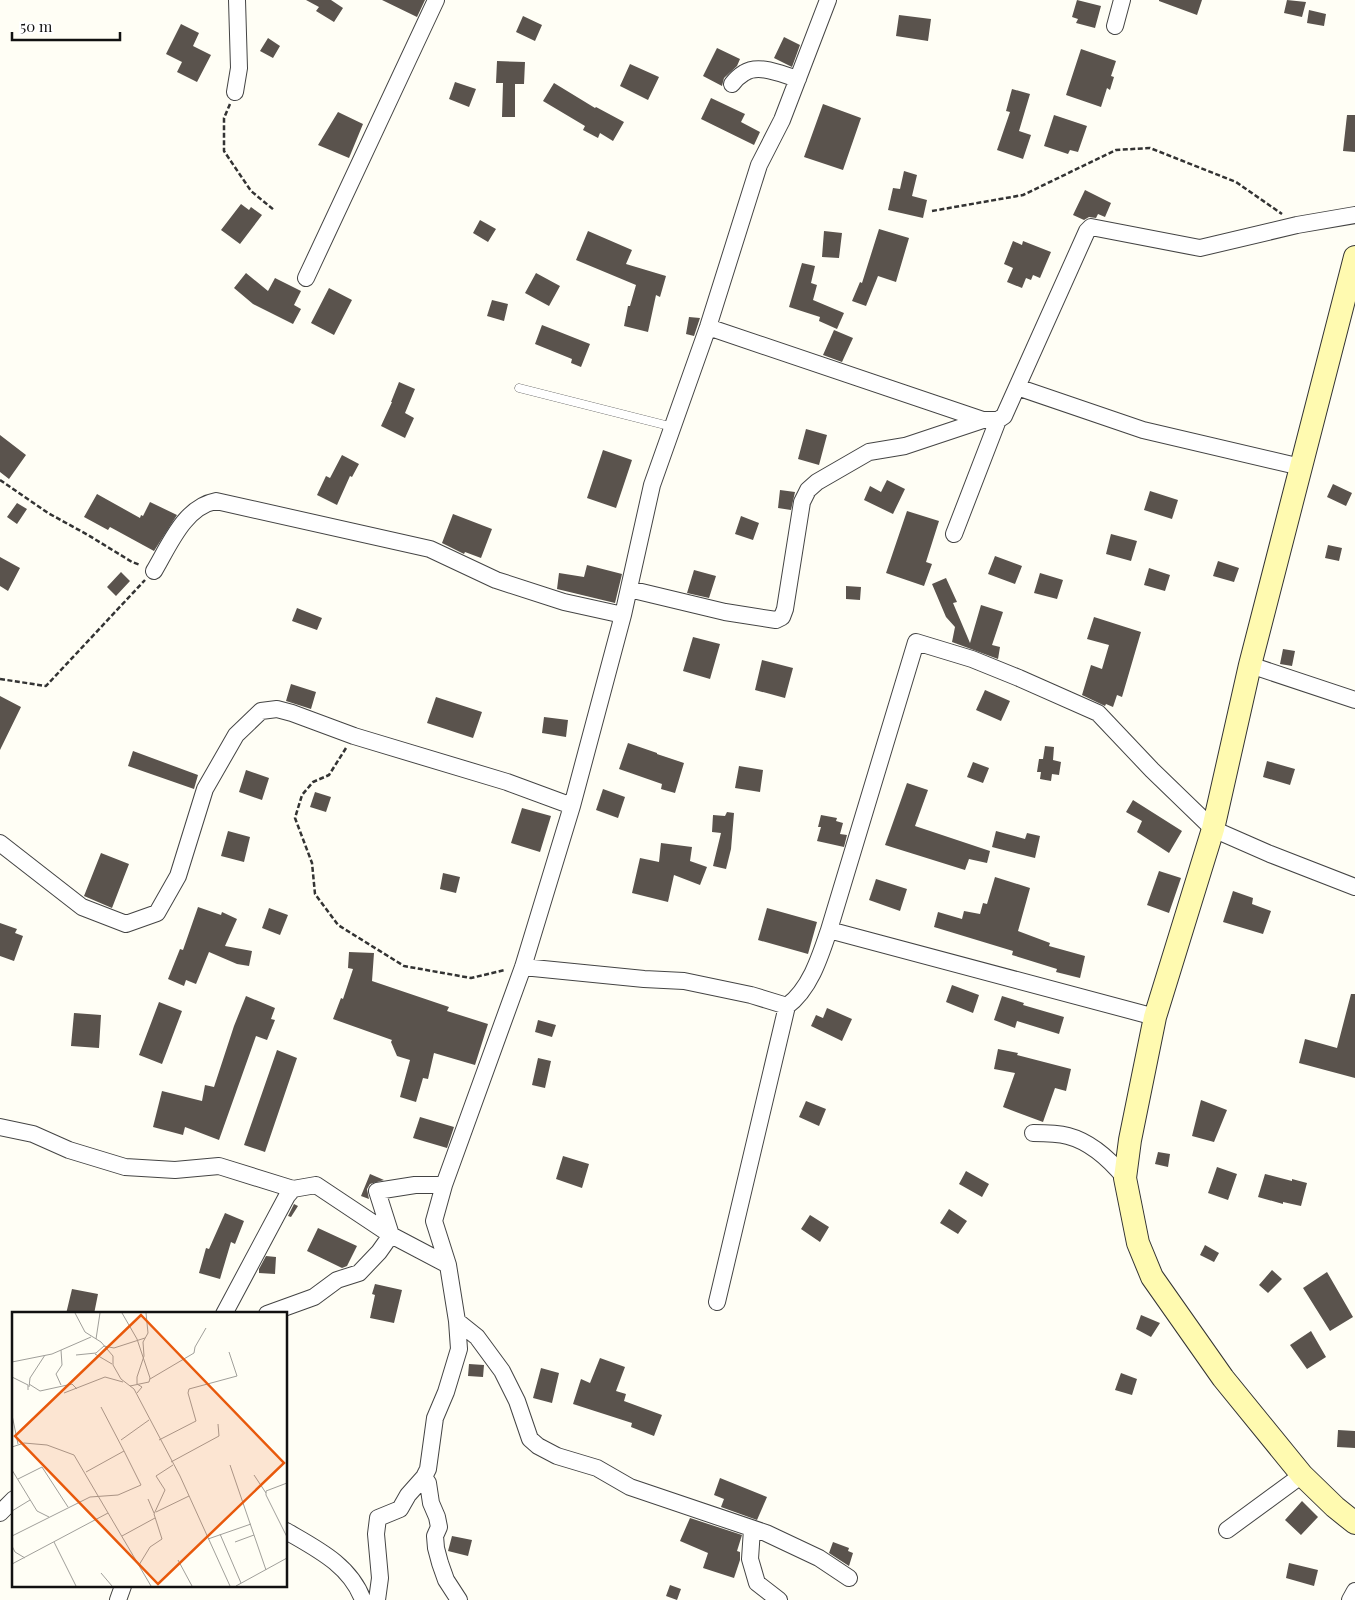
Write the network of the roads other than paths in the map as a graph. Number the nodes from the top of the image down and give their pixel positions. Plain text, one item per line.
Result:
1 (236, 0) edge
2 (436, 0) edge
3 (828, 0) edge
4 (1122, 0) edge
5 (1115, 26) dead end
6 (798, 79) junction
7 (732, 84) dead end
8 (234, 92) road end
9 (1355, 216) edge
10 (1355, 257) edge
11 (306, 278) dead end
12 (708, 327) junction
13 (1017, 387) junction
14 (519, 388) dead end
15 (990, 420) junction
16 (673, 427) junction
17 (1301, 467) junction
18 (954, 534) dead end
19 (154, 571) road end
20 (629, 589) junction
21 (623, 615) junction
22 (1250, 665) junction
23 (1355, 700) edge
24 (572, 806) junction
25 (1213, 828) junction
26 (0, 843) edge
27 (1355, 887) edge
28 (829, 930) junction
29 (523, 967) junction
30 (787, 1006) junction
31 (1155, 1018) junction
32 (0, 1127) edge
33 (1033, 1133) dead end
34 (1125, 1178) junction
35 (444, 1185) junction
36 (293, 1189) junction
37 (391, 1235) junction
38 (448, 1265) junction
39 (717, 1302) dead end
40 (225, 1312) edge
41 (273, 1312) edge
42 (457, 1321) junction
43 (1302, 1475) junction
44 (424, 1477) junction
45 (12, 1501) edge
46 (0, 1513) edge
47 (1355, 1523) edge
48 (752, 1529) junction
49 (1227, 1530) dead end
50 (288, 1532) edge
51 (849, 1578) dead end
52 (122, 1588) edge
53 (1355, 1591) edge
54 (118, 1600) edge
55 (363, 1600) edge
56 (377, 1600) edge
57 (459, 1600) edge
58 (779, 1600) edge
59 (1350, 1600) edge

1 - 8 street
2 - 11 street
3 - 6 street
4 - 5 street
6 - 7 street
6 - 12 street
9 - 13 street
10 - 17 main road
12 - 15 street
12 - 16 street
13 - 15 street
13 - 17 street
14 - 16 lane
15 - 18 street
15 - 20 street
16 - 20 street
17 - 22 main road
19 - 21 street
20 - 21 street
21 - 24 street
22 - 23 street
22 - 25 main road
24 - 26 street
24 - 29 street
25 - 27 street
25 - 28 street
25 - 31 main road
28 - 30 street
28 - 31 street
29 - 30 street
29 - 35 street
30 - 39 street
31 - 34 main road
32 - 36 street
33 - 34 street
34 - 43 main road
35 - 37 street
35 - 38 street
36 - 37 street
36 - 40 street
37 - 38 street
37 - 41 street
38 - 42 street
42 - 44 street
42 - 48 street
43 - 47 main road
43 - 49 street
44 - 56 street
44 - 57 street
45 - 46 street
48 - 51 street
48 - 58 street
50 - 55 street
52 - 54 street
53 - 59 street

